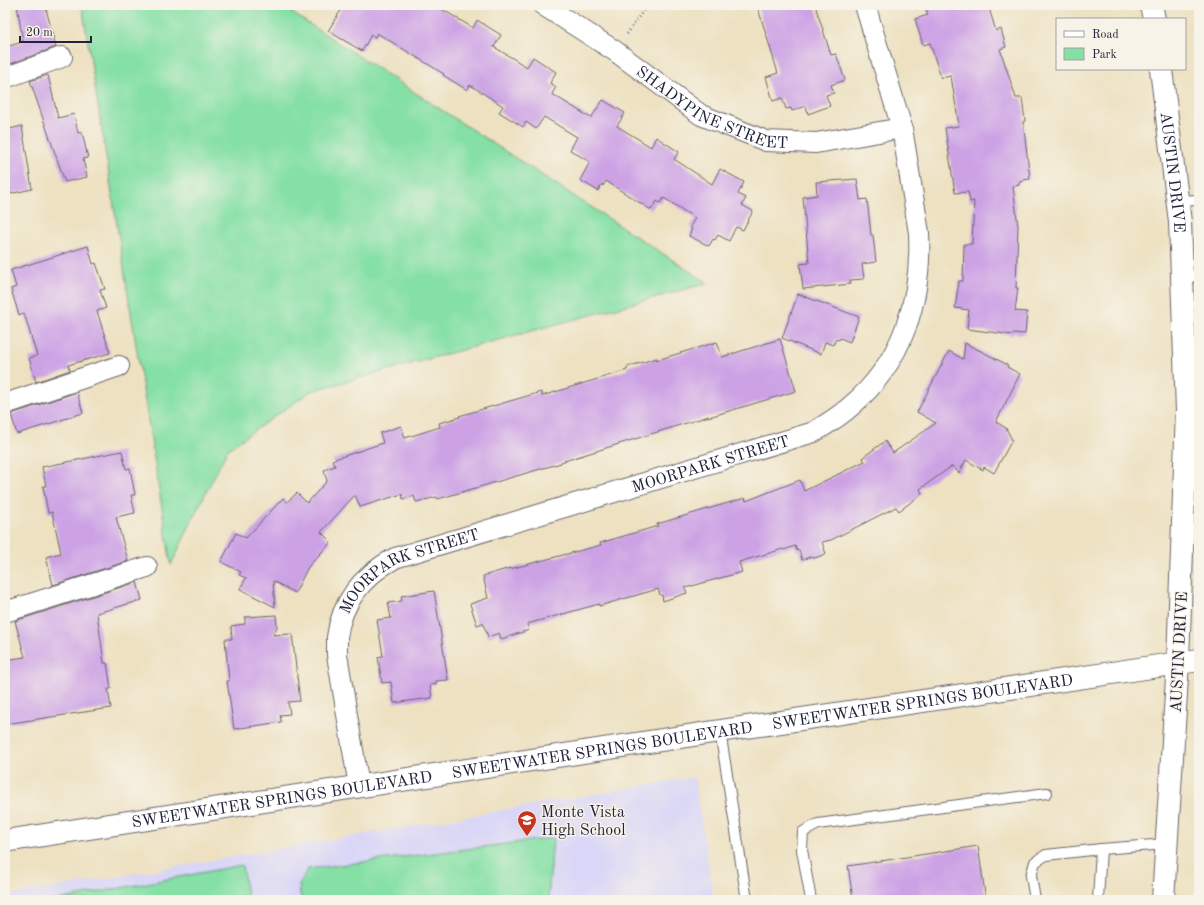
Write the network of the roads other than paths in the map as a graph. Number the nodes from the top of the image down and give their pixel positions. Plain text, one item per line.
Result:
1 (544, 5) edge
2 (865, 5) edge
3 (1151, 5) edge
4 (1154, 18) edge
5 (62, 57) dead end
6 (1161, 70) edge
7 (5, 78) edge
8 (902, 128) junction
9 (1199, 200) edge
10 (1178, 201) junction
11 (1191, 277) edge
12 (118, 366) dead end
13 (1193, 384) edge
14 (5, 404) edge
15 (147, 568) dead end
16 (5, 612) edge
17 (1189, 661) edge
18 (720, 731) junction
19 (359, 786) junction
20 (1048, 793) dead end
21 (5, 841) edge
22 (1167, 844) junction
23 (1101, 849) junction
24 (747, 900) edge
25 (811, 900) edge
26 (1035, 900) edge
27 (1098, 900) edge
28 (1164, 900) edge

1 - 8 street, SHADYPINE STREET
2 - 8 street, MOORPARK STREET
3 - 4 main road
5 - 7 street
6 - 10 main road, AUSTIN DRIVE
8 - 19 street, MOORPARK STREET
9 - 10 lane
10 - 11 main road, AUSTIN DRIVE
11 - 13 main road, AUSTIN DRIVE
12 - 14 street
13 - 17 main road, AUSTIN DRIVE
15 - 16 street
17 - 18 main road, SWEETWATER SPRINGS BOULEVARD
17 - 22 main road, AUSTIN DRIVE
18 - 19 main road, SWEETWATER SPRINGS BOULEVARD
18 - 24 lane
19 - 21 main road, SWEETWATER SPRINGS BOULEVARD
20 - 25 lane
22 - 23 lane
22 - 28 main road, AUSTIN DRIVE
23 - 26 lane
23 - 27 lane

